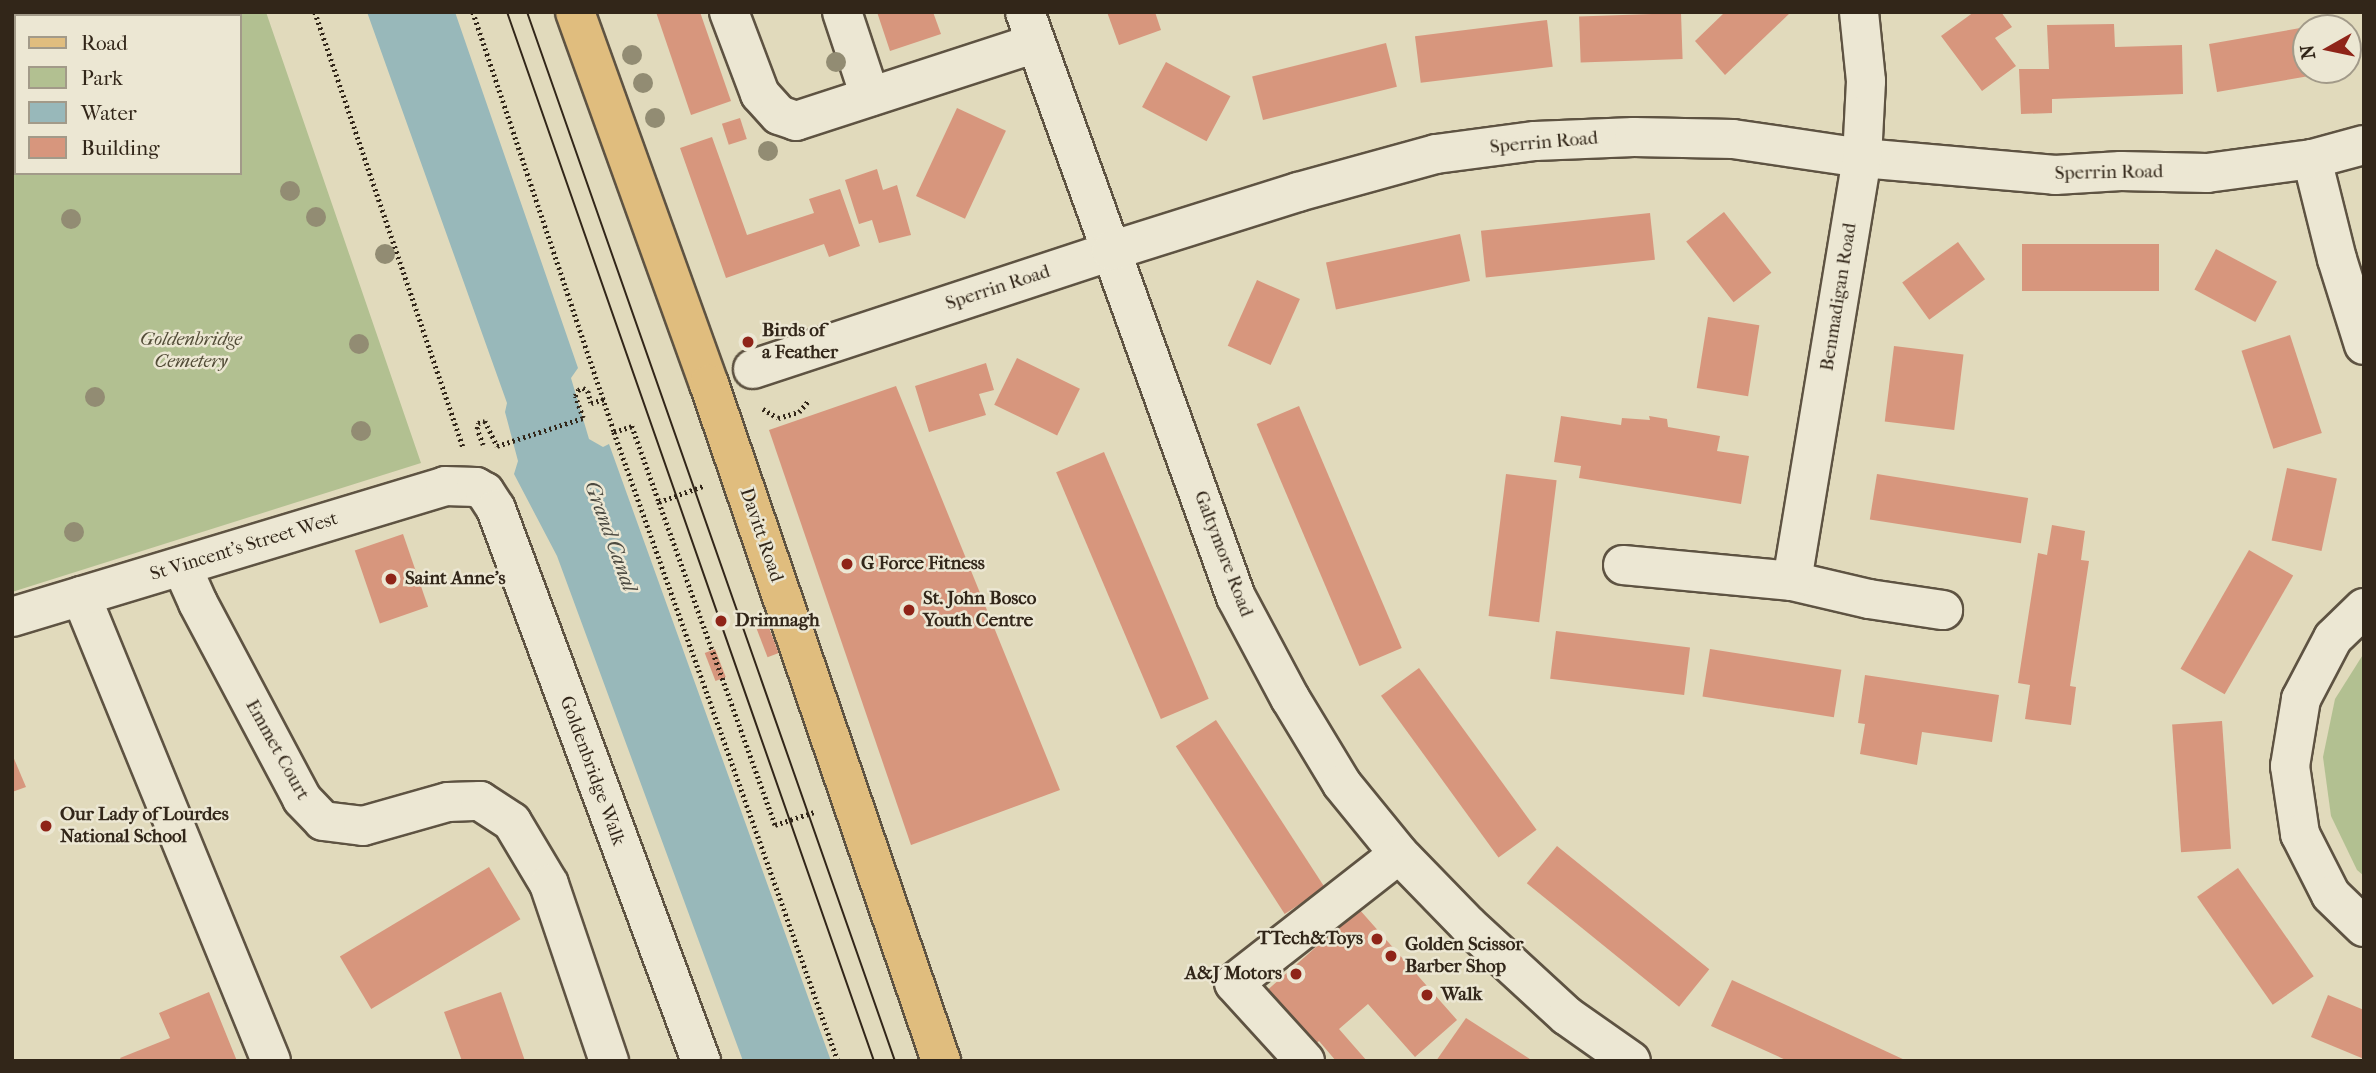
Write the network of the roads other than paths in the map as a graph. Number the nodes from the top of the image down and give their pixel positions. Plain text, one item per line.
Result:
1 (575, 12) edge
2 (730, 12) edge
3 (842, 12) edge
4 (1859, 12) edge
5 (1030, 28) edge
6 (870, 96) junction
7 (2364, 145) edge
8 (1862, 158) junction
9 (2312, 159) junction
10 (1111, 251) junction
11 (2364, 345) edge
12 (753, 369) dead end
13 (476, 487) joint
14 (1623, 565) dead end
15 (182, 567) junction
16 (1792, 581) junction
17 (81, 596) junction
18 (2364, 608) edge
19 (1943, 611) dead end
20 (12, 617) edge
21 (1399, 854) junction
22 (2364, 928) edge
23 (271, 1061) edge
24 (609, 1061) edge
25 (701, 1061) edge
26 (941, 1061) edge
27 (1305, 1061) edge
28 (1631, 1061) edge

1 - 26 main road, Davitt Road
2 - 6 street
3 - 6 street
4 - 8 street, Benmadigan Road
5 - 6 street
5 - 10 street, Galtymore Road
7 - 9 street, Sperrin Road
8 - 9 street, Sperrin Road
8 - 10 street, Sperrin Road
8 - 16 street, Benmadigan Road
9 - 11 street
10 - 12 street, Sperrin Road
10 - 21 street, Galtymore Road
13 - 15 street, St Vincent's Street West
13 - 25 street, Goldenbridge Walk
14 - 16 street
15 - 17 street, St Vincent's Street West
15 - 24 street, Emmet Court
16 - 19 street
17 - 20 street, St Vincent's Street West
17 - 23 street
18 - 22 street
21 - 27 street
21 - 28 street, Galtymore Road

